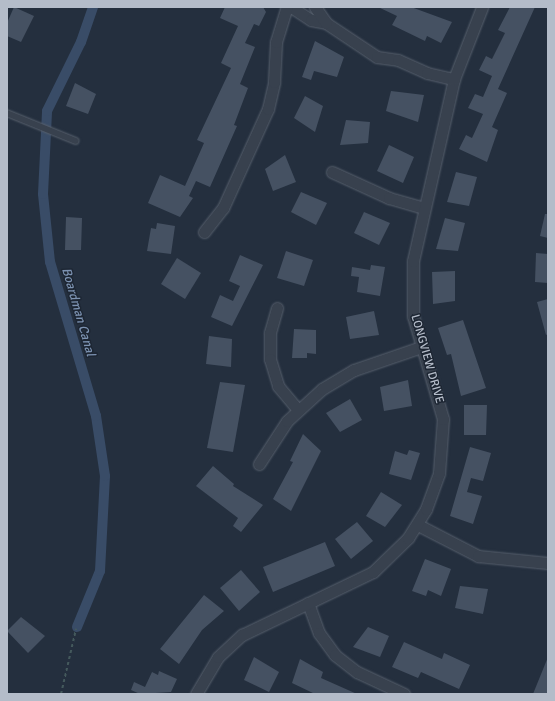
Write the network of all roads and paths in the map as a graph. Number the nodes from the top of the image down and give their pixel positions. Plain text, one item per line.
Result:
1 (287, 7) edge
2 (291, 7) edge
3 (313, 7) edge
4 (482, 7) edge
5 (306, 17) junction
6 (326, 23) junction
7 (454, 80) junction
8 (7, 113) edge
9 (76, 140) dead end
10 (332, 172) dead end
11 (423, 208) junction
12 (204, 232) dead end
13 (277, 308) dead end
14 (421, 347) junction
15 (298, 410) junction
16 (259, 464) dead end
17 (418, 525) junction
18 (548, 563) edge
19 (308, 604) junction
20 (76, 630) dead end
21 (61, 694) edge
22 (196, 694) edge
23 (404, 694) edge

1 - 12 street
2 - 5 street
3 - 5 street
3 - 6 street
4 - 7 street, LONGVIEW DRIVE
5 - 6 street
6 - 7 street
7 - 11 street, LONGVIEW DRIVE
8 - 9 lane
10 - 11 street
11 - 14 street, LONGVIEW DRIVE
13 - 15 street
14 - 15 street
14 - 17 street, LONGVIEW DRIVE
15 - 16 street
17 - 18 street
17 - 19 street, LONGVIEW DRIVE
19 - 22 street, LONGVIEW DRIVE
19 - 23 street
20 - 21 path

